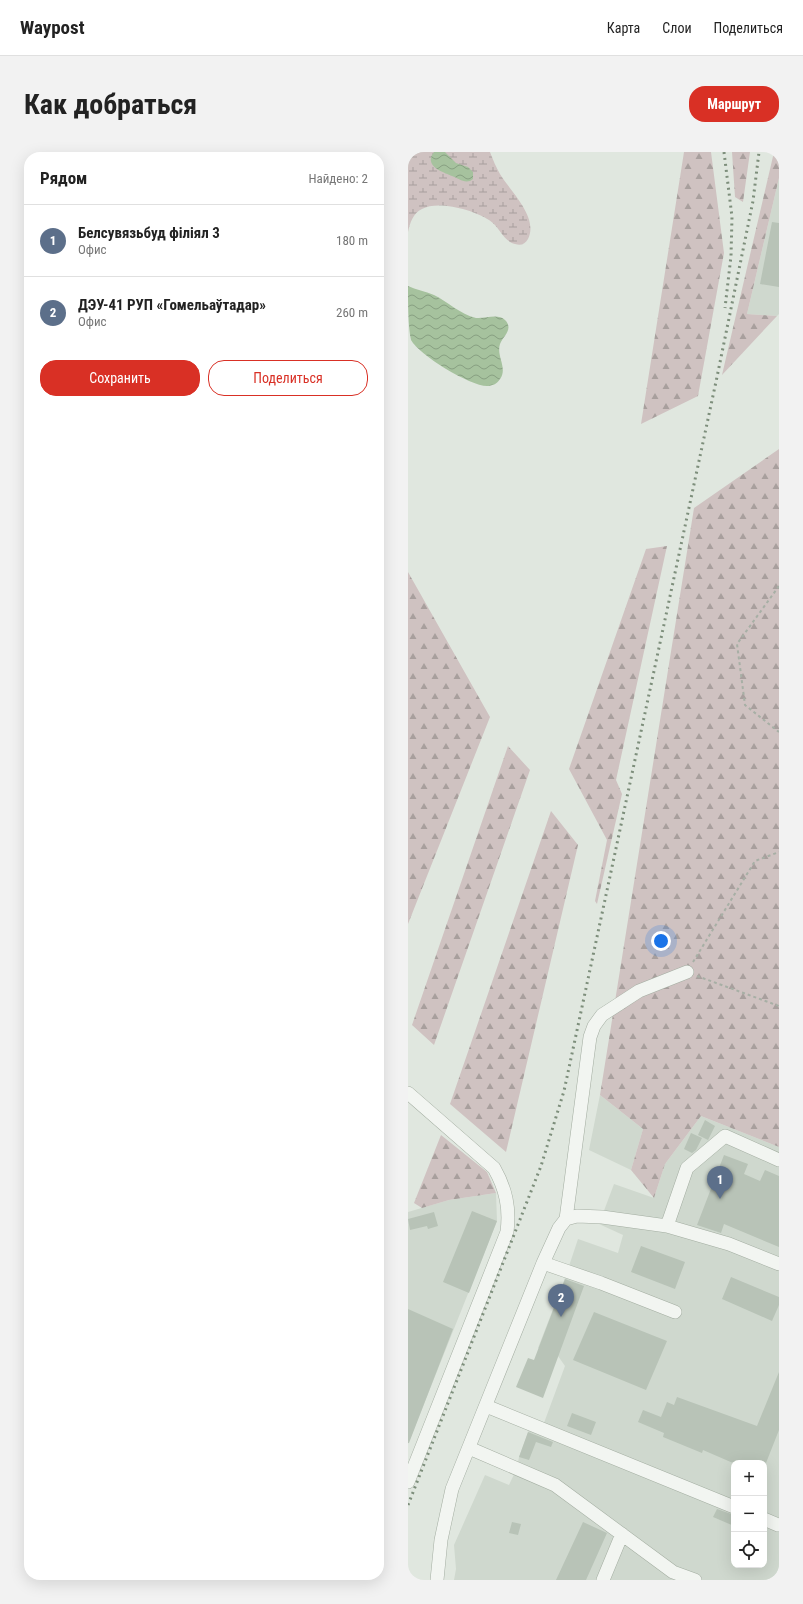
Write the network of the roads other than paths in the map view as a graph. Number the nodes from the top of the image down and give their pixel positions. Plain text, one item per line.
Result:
1 (687, 972) road end
2 (408, 1093) edge
3 (779, 1160) edge
4 (566, 1219) junction
5 (667, 1226) junction
6 (543, 1263) junction
7 (779, 1264) edge
8 (675, 1312) dead end
9 (486, 1406) junction
10 (469, 1448) junction
11 (408, 1482) edge
12 (731, 1506) edge
13 (767, 1520) edge
14 (778, 1525) dead end
15 (622, 1534) junction
16 (437, 1580) edge
17 (603, 1580) edge
18 (695, 1580) edge

1 - 4 street
2 - 11 street
3 - 5 street
4 - 5 street
4 - 6 street
5 - 7 street
6 - 8 street
6 - 9 street
9 - 10 street
9 - 12 street
10 - 15 street
10 - 16 street
13 - 14 street
15 - 17 street
15 - 18 street

